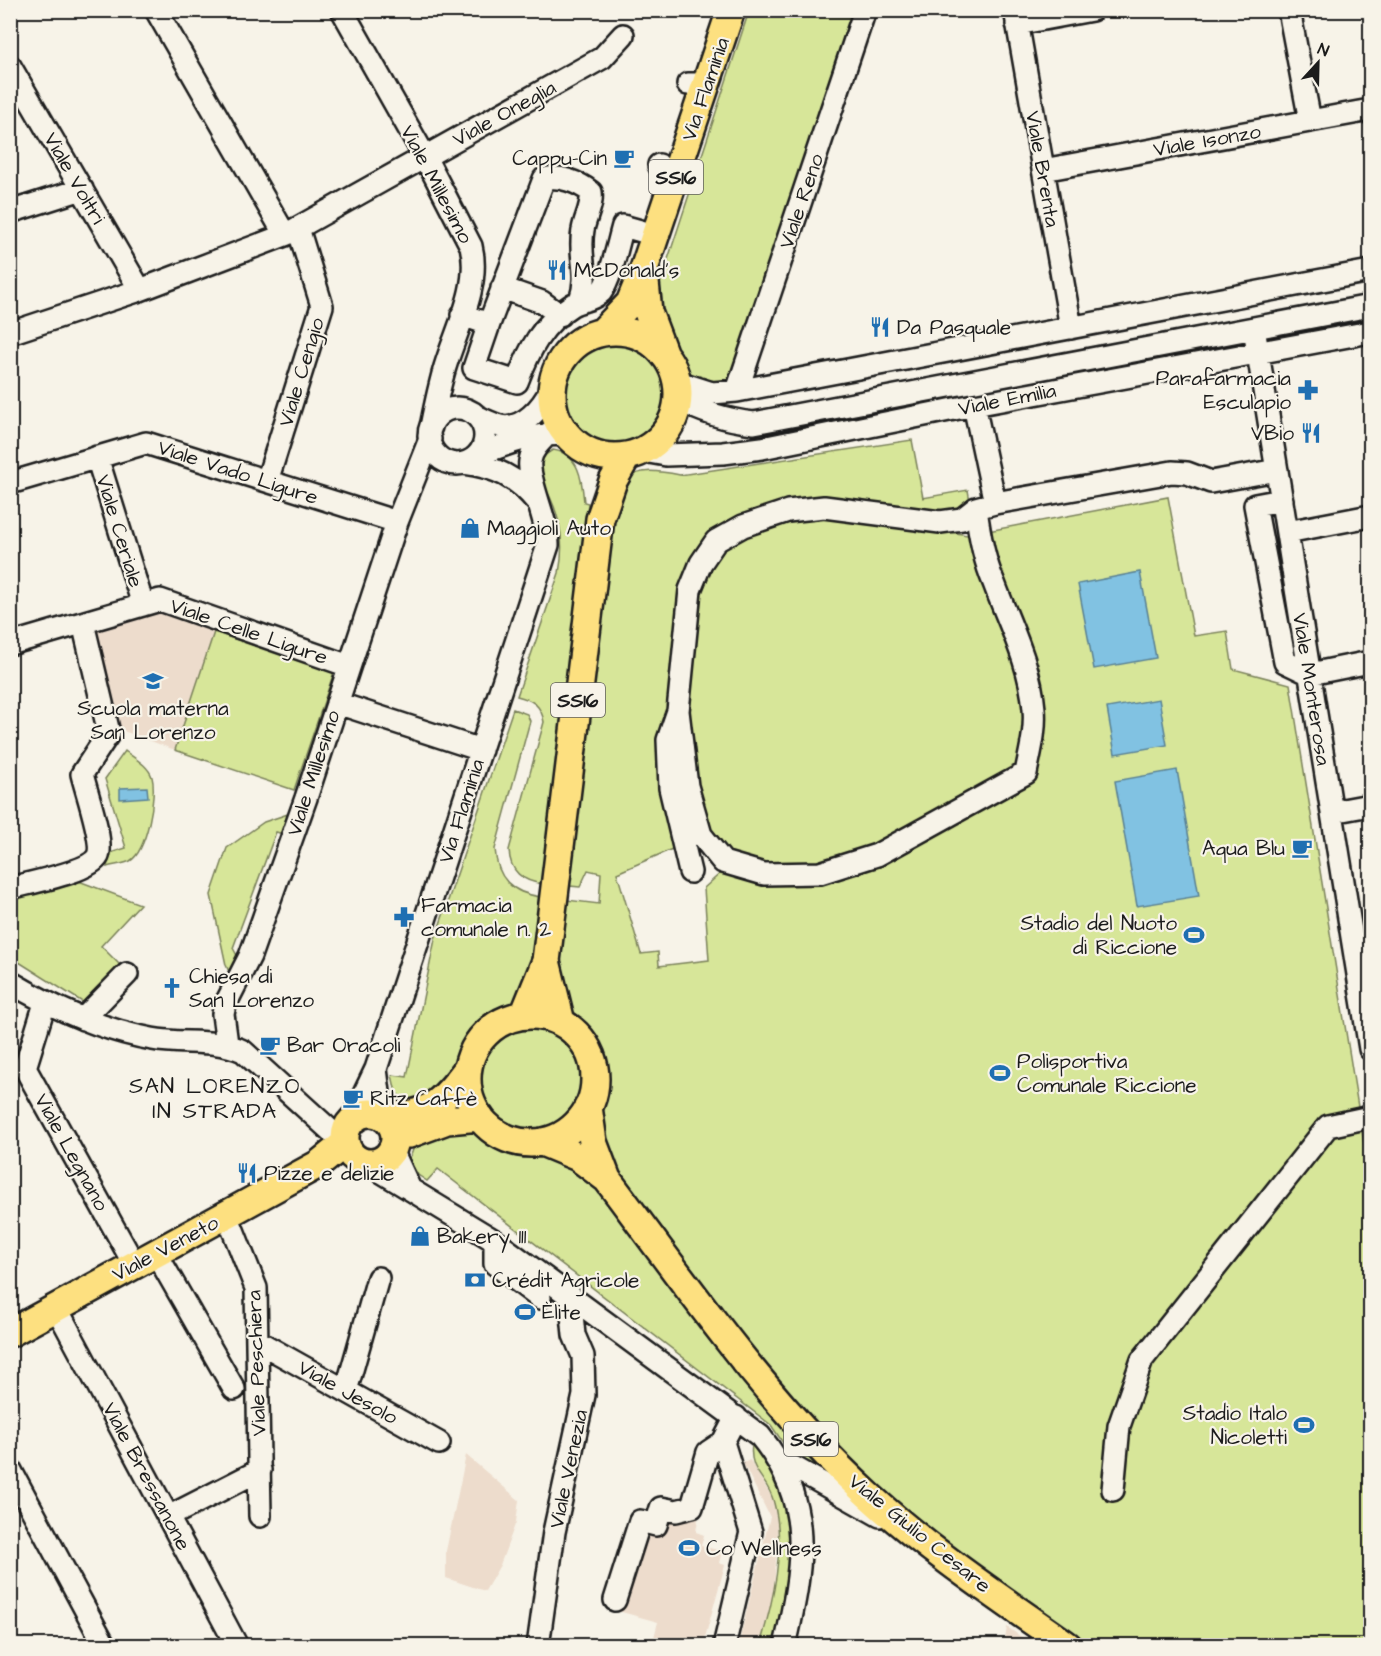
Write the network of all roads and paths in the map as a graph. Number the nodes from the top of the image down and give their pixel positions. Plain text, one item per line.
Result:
1 (156, 10) edge
2 (342, 10) edge
3 (731, 10) edge
4 (865, 10) edge
5 (1092, 10) edge
6 (1289, 10) edge
7 (1016, 17) edge
8 (623, 35) dead end
9 (10, 66) edge
10 (20, 100) edge
11 (1371, 110) edge
12 (1310, 121) junction
13 (425, 157) junction
14 (1043, 170) junction
15 (82, 189) junction
16 (10, 212) edge
17 (291, 232) junction
18 (655, 235) junction
19 (644, 269) junction
20 (1371, 271) edge
21 (502, 288) junction
22 (140, 290) junction
23 (580, 301) junction
24 (1371, 306) edge
25 (462, 315) junction
26 (560, 315) junction
27 (489, 324) junction
28 (1071, 328) junction
29 (1254, 328) junction
30 (603, 331) junction
31 (1371, 332) edge
32 (10, 333) edge
33 (663, 352) junction
34 (1258, 353) junction
35 (445, 368) junction
36 (551, 388) junction
37 (678, 390) junction
38 (737, 390) junction
39 (974, 405) junction
40 (469, 413) junction
41 (430, 433) junction
42 (565, 438) junction
43 (635, 454) junction
44 (98, 457) junction
45 (464, 461) junction
46 (1277, 470) junction
47 (267, 481) junction
48 (10, 483) edge
49 (405, 500) junction
50 (1282, 500) junction
51 (985, 506) junction
52 (541, 508) junction
53 (1371, 516) edge
54 (600, 519) junction
55 (397, 522) junction
56 (1287, 532) junction
57 (143, 605) junction
58 (82, 623) junction
59 (10, 644) edge
60 (1371, 662) edge
61 (349, 666) junction
62 (1310, 674) junction
63 (336, 703) junction
64 (678, 711) junction
65 (481, 750) junction
66 (1371, 805) edge
67 (1332, 812) junction
68 (690, 872) dead end
69 (10, 888) edge
70 (1363, 951) edge
71 (546, 961) junction
72 (127, 974) dead end
73 (10, 982) edge
74 (45, 1003) junction
75 (524, 1015) junction
76 (83, 1019) junction
77 (561, 1022) junction
78 (227, 1044) junction
79 (1371, 1049) edge
80 (468, 1068) junction
81 (376, 1069) junction
82 (588, 1107) junction
83 (382, 1116) junction
84 (480, 1117) junction
85 (1371, 1117) edge
86 (542, 1142) junction
87 (353, 1144) junction
88 (394, 1146) junction
89 (607, 1179) junction
90 (409, 1187) junction
91 (227, 1215) junction
92 (495, 1241) junction
93 (145, 1258) junction
94 (378, 1278) dead end
95 (570, 1294) junction
96 (540, 1298) dead end
97 (56, 1307) junction
98 (12, 1328) edge
99 (257, 1341) junction
100 (234, 1389) dead end
101 (346, 1391) junction
102 (736, 1417) junction
103 (723, 1442) junction
104 (440, 1443) dead end
105 (778, 1459) junction
106 (10, 1469) edge
107 (260, 1470) junction
108 (1113, 1490) dead end
109 (260, 1516) dead end
110 (168, 1517) junction
111 (917, 1536) junction
112 (615, 1600) dead end
113 (725, 1642) dead end
114 (1058, 1642) edge
115 (105, 1646) edge
116 (237, 1646) edge
117 (538, 1646) edge
118 (785, 1646) edge

1 - 17 street
2 - 13 street, Viale Millesimo
3 - 18 main road, Via Flaminia / SS16
4 - 38 street, Viale Reno
5 - 7 street
6 - 12 street
7 - 14 street, Viale Brenta
8 - 13 street, Viale Oneglia
9 - 10 street, Viale Voltri
10 - 15 street, Viale Voltri
11 - 12 street, Viale Isonzo
12 - 14 street, Viale Isonzo
13 - 17 street, Viale Oneglia
13 - 25 street, Viale Millesimo
14 - 28 street, Viale Brenta
15 - 16 street
15 - 22 street, Viale Voltri
17 - 22 street, Viale Oneglia
17 - 47 street, Viale Cengio
18 - 19 main road, Via Flaminia / SS16
18 - 23 street
19 - 30 main road, Via Flaminia / SS16
19 - 33 main road, Via Flaminia / SS16
20 - 28 street
21 - 23 street
21 - 26 street
21 - 27 street
22 - 32 street, Viale Oneglia
23 - 26 street
24 - 29 street, Viale Emilia
25 - 27 street
25 - 35 street, Viale Millesimo
26 - 27 street
28 - 38 street
29 - 34 street, Viale Monterosa
29 - 37 street, Viale Emilia
30 - 33 main road, SS16
30 - 36 main road, SS16
31 - 34 street, Viale Emilia
33 - 37 main road, SS16
34 - 39 street, Viale Emilia
34 - 46 street, Viale Monterosa
35 - 40 street, Viale Millesimo
35 - 41 street, Viale Millesimo
36 - 40 street
36 - 42 main road, SS16
37 - 38 street
37 - 43 main road, SS16
39 - 43 street, Viale Emilia
39 - 51 street
40 - 41 street
40 - 45 street
41 - 45 street
41 - 49 street, Viale Millesimo
42 - 43 main road
42 - 45 street, Viale Millesimo
42 - 52 street, Via Flaminia
42 - 54 main road, SS16
43 - 54 main road, SS16
44 - 47 street, Viale Vado Ligure
44 - 48 street, Viale Vado Ligure
44 - 57 street, Viale Ceriale
45 - 49 street, Viale Millesimo
45 - 52 street, Via Flaminia
46 - 50 street, Viale Monterosa
46 - 51 street
47 - 55 street, Viale Vado Ligure
49 - 55 street, Viale Millesimo
50 - 56 street, Viale Monterosa
50 - 62 street
51 - 64 street
51 - 64 street
52 - 65 street, Via Flaminia
53 - 56 street
54 - 71 main road, SS16
55 - 61 street, Viale Millesimo
56 - 62 street, Viale Monterosa
57 - 58 street, Viale Celle Ligure
57 - 61 street, Viale Celle Ligure
58 - 59 street, Viale Celle Ligure
58 - 69 street
60 - 62 street
61 - 63 street, Viale Millesimo
62 - 67 street, Viale Monterosa
63 - 65 street
63 - 78 street, Viale Millesimo
64 - 68 street
65 - 81 street, Via Flaminia
66 - 67 street
67 - 70 street, Viale Monterosa
70 - 79 street, Viale Monterosa
71 - 75 main road, SS16
71 - 77 main road, SS16
72 - 76 street
73 - 74 street
74 - 76 street
74 - 93 street, Viale Legnano
75 - 77 main road
75 - 80 main road
76 - 78 street
77 - 82 main road
78 - 87 street
80 - 83 main road
80 - 84 main road
81 - 83 street, Via Flaminia
81 - 87 street
82 - 86 main road
82 - 89 main road, Viale Giulio Cesare / SS16
83 - 87 main road
83 - 88 main road
84 - 86 main road
84 - 88 main road
85 - 108 street
86 - 89 main road, Viale Giulio Cesare / SS16
87 - 88 main road
87 - 90 street
87 - 91 main road, Viale Veneto
88 - 90 street
89 - 111 main road, Viale Giulio Cesare / SS16
90 - 92 street
91 - 93 main road, Viale Veneto
91 - 99 street, Viale Peschiera
92 - 95 street
92 - 96 street
93 - 97 main road, Viale Veneto
93 - 100 street, Viale Legnano
94 - 101 street
95 - 102 street
95 - 117 street, Viale Venezia
97 - 98 main road, Viale Veneto
97 - 110 street, Viale Bressanone
99 - 101 street, Viale Jesolo
99 - 107 street, Viale Peschiera
101 - 104 street, Viale Jesolo
102 - 103 street
102 - 105 street
103 - 112 street
103 - 113 street
105 - 111 street
105 - 118 street
106 - 115 street
107 - 109 street, Viale Peschiera
107 - 110 street
110 - 116 street, Viale Bressanone
111 - 114 main road, Viale Giulio Cesare / SS16

